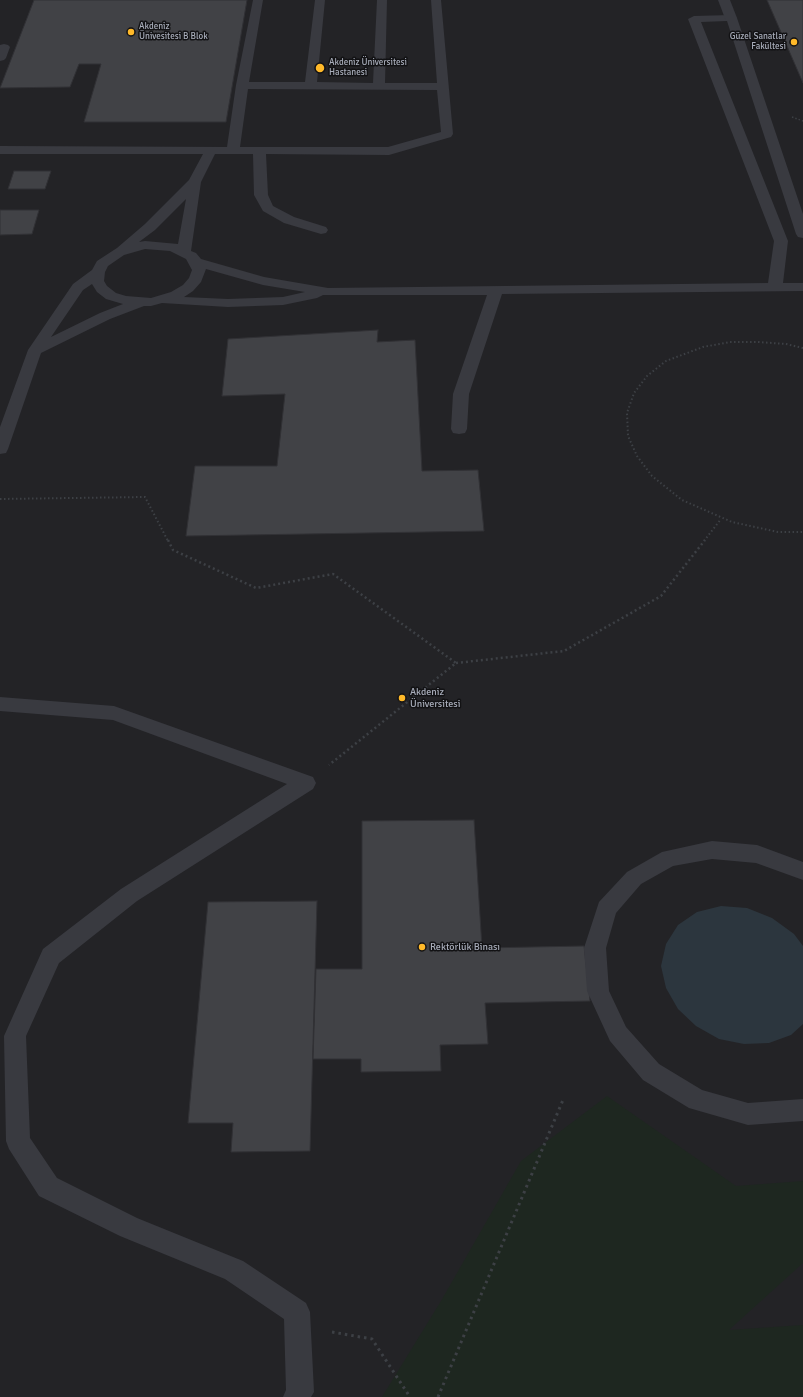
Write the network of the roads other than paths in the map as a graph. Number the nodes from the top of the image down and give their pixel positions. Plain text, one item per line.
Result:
1 (258, 0) edge
2 (320, 0) edge
3 (382, 0) edge
4 (436, 0) edge
5 (724, 0) edge
6 (731, 18) junction
7 (242, 84) junction
8 (311, 86) junction
9 (380, 86) junction
10 (443, 87) junction
11 (0, 150) edge
12 (210, 150) junction
13 (233, 150) junction
14 (259, 150) junction
15 (195, 182) junction
16 (321, 230) dead end
17 (803, 234) edge
18 (184, 251) junction
19 (119, 252) junction
20 (196, 262) junction
21 (98, 272) junction
22 (775, 287) junction
23 (803, 287) edge
24 (496, 290) junction
25 (328, 292) junction
26 (162, 300) junction
27 (140, 302) junction
28 (35, 350) junction
29 (459, 429) dead end
30 (0, 449) edge
31 (0, 704) edge
32 (803, 871) edge
33 (803, 1110) edge
34 (297, 1397) edge

1 - 7 lane
2 - 8 lane
3 - 9 lane
4 - 10 lane
5 - 6 street
6 - 17 lane
6 - 22 lane
7 - 8 lane
7 - 13 lane
8 - 9 lane
9 - 10 lane
10 - 14 lane
11 - 12 lane
12 - 13 lane
12 - 15 lane
13 - 14 lane
14 - 16 lane
15 - 18 lane
15 - 19 lane
18 - 19 lane
18 - 20 lane
19 - 21 lane
20 - 25 lane
20 - 26 lane
21 - 27 lane
21 - 28 lane
22 - 23 lane
22 - 24 lane
24 - 25 lane
24 - 29 lane
25 - 26 lane
26 - 27 lane
27 - 28 lane
28 - 30 lane
31 - 34 lane
32 - 33 lane

